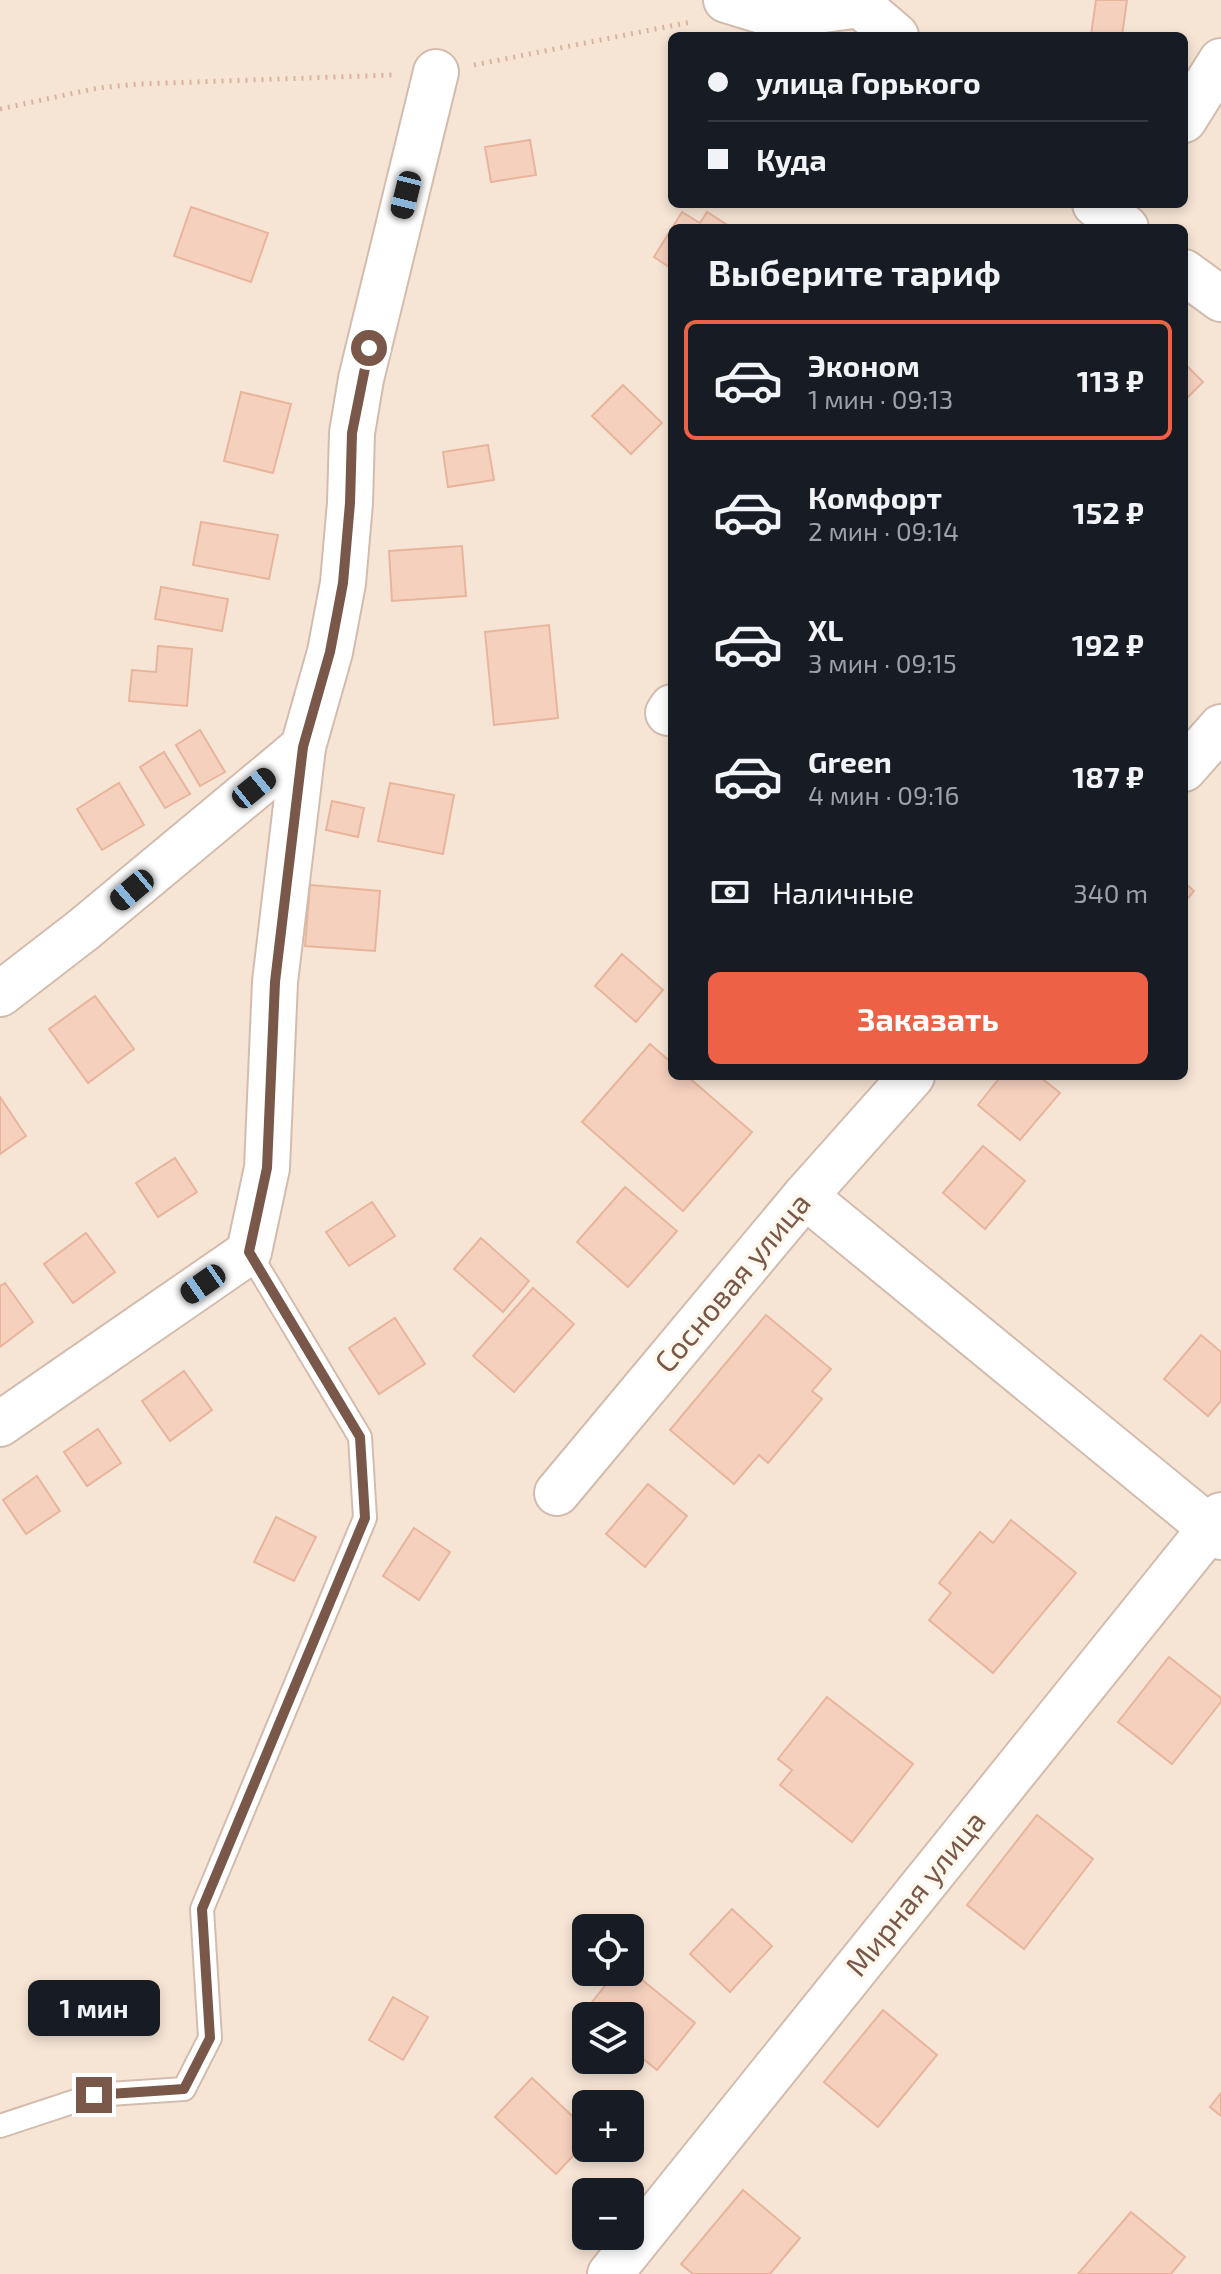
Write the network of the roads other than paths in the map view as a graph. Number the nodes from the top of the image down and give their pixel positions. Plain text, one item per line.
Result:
1 (858, 3) edge
2 (730, 11) edge
3 (891, 32) edge
4 (1221, 61) edge
5 (436, 72) road end
6 (1188, 114) edge
7 (1188, 275) edge
8 (1221, 299) edge
9 (1221, 727) edge
10 (303, 747) junction
11 (1188, 764) edge
12 (0, 994) edge
13 (908, 1080) edge
14 (805, 1196) junction
15 (249, 1252) junction
16 (0, 1424) edge
17 (557, 1493) dead end
18 (1217, 1527) edge
19 (0, 2126) edge
20 (610, 2274) edge

1 - 2 street
1 - 3 street
4 - 6 street
5 - 10 street
7 - 8 street
9 - 11 street
10 - 12 street
10 - 15 street
13 - 14 street, Сосновая улица
14 - 17 street, Сосновая улица
14 - 18 street
15 - 16 street
15 - 19 lane
18 - 20 street, Мирная улица

